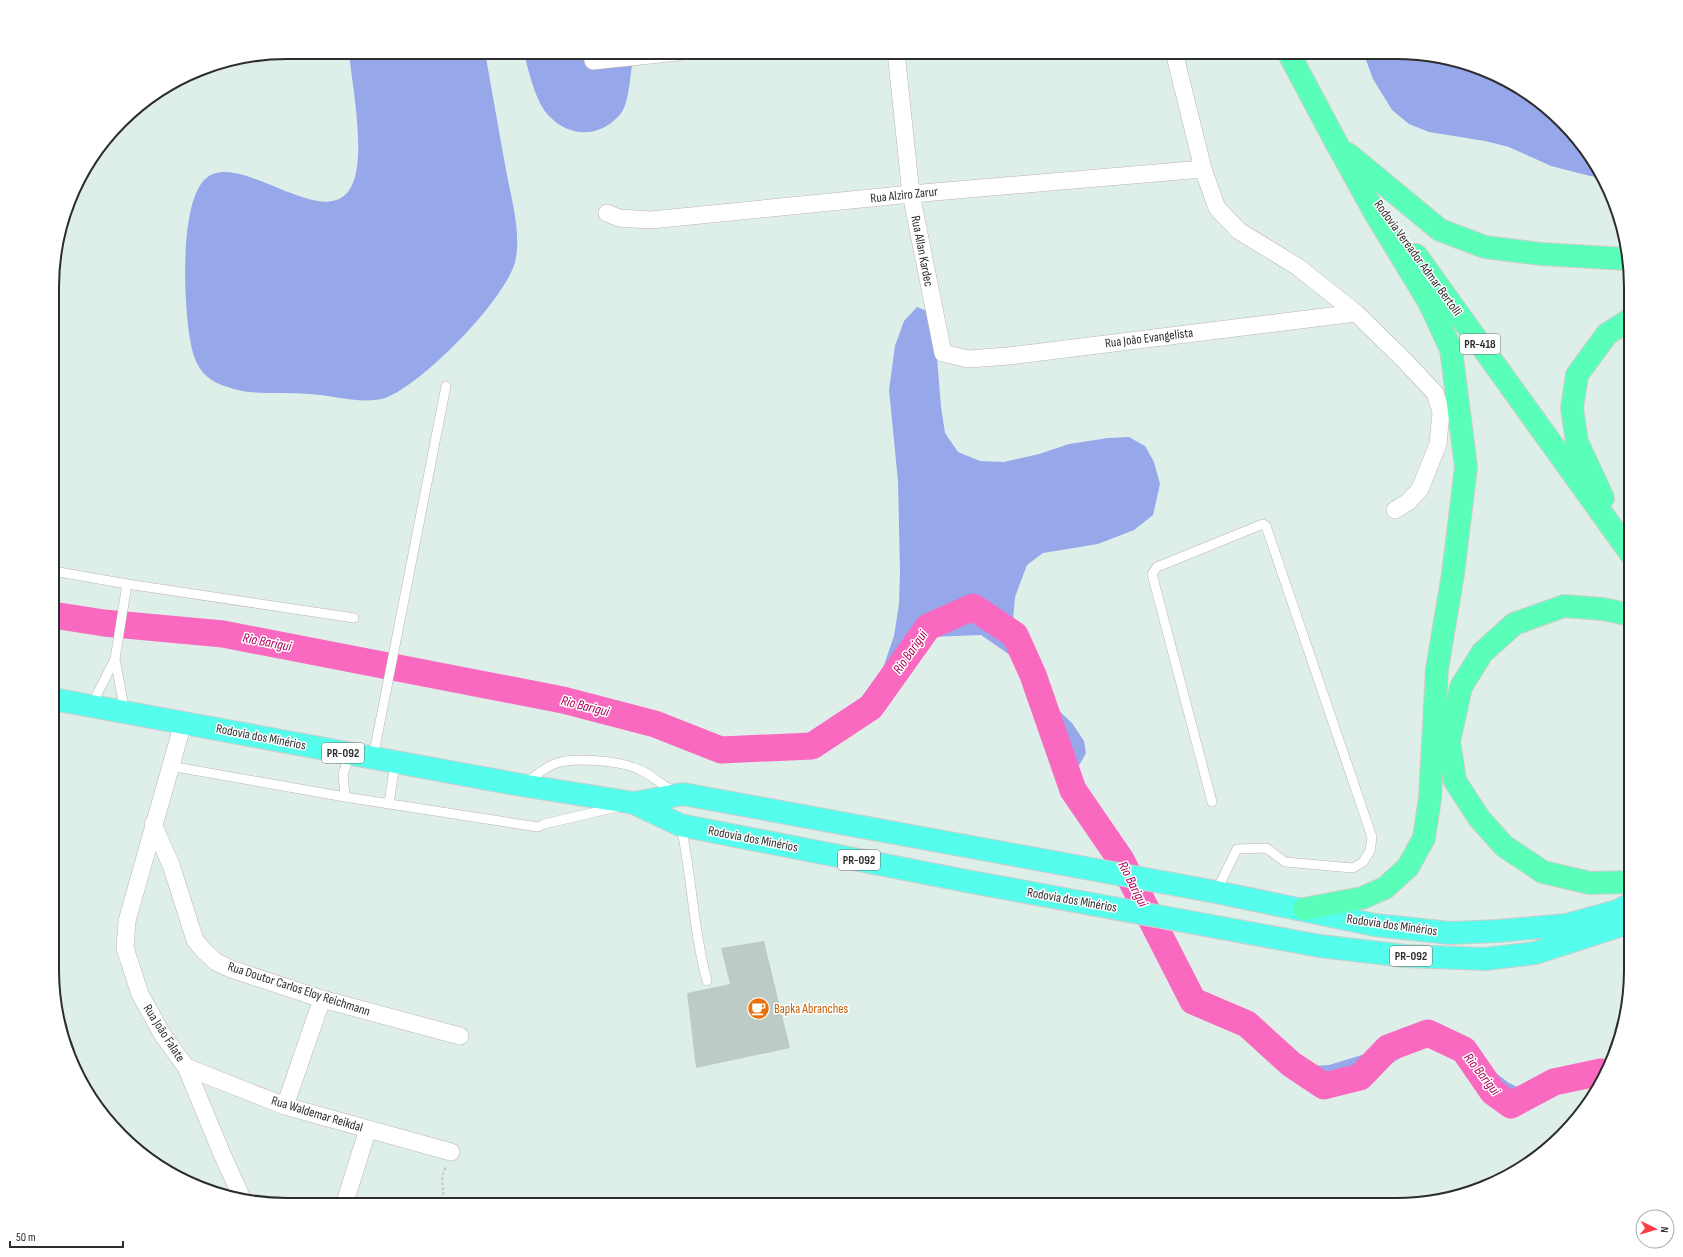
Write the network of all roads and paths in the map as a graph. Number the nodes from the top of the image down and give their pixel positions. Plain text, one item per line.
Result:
1 (612, 59) edge
2 (897, 59) edge
3 (1176, 59) edge
4 (1292, 59) edge
5 (593, 61) dead end
6 (1338, 146) junction
7 (1203, 169) junction
8 (911, 194) junction
9 (607, 213) dead end
10 (1622, 259) edge
11 (1356, 313) junction
12 (1624, 323) edge
13 (943, 354) joint
14 (446, 386) dead end
15 (1396, 510) dead end
16 (1624, 544) edge
17 (1624, 545) edge
18 (59, 573) edge
19 (126, 584) junction
20 (1624, 614) edge
21 (354, 618) dead end
22 (115, 659) junction
23 (59, 700) edge
24 (90, 706) junction
25 (125, 712) junction
26 (183, 723) junction
27 (350, 754) junction
28 (373, 758) junction
29 (395, 762) junction
30 (170, 766) junction
31 (521, 785) junction
32 (682, 794) junction
33 (345, 797) junction
34 (1212, 802) dead end
35 (634, 803) junction
36 (390, 804) junction
37 (153, 824) junction
38 (680, 825) junction
39 (1624, 882) edge
40 (1216, 892) junction
41 (1624, 907) edge
42 (1304, 910) junction
43 (1624, 924) edge
44 (706, 981) dead end
45 (322, 999) junction
46 (460, 1036) dead end
47 (186, 1067) junction
48 (285, 1106) junction
49 (368, 1129) junction
50 (452, 1152) dead end
51 (442, 1176) dead end
52 (240, 1193) edge
53 (346, 1198) edge
54 (444, 1198) edge

1 - 5 street
2 - 8 street, Rua Allan Kardec
3 - 7 street
4 - 6 highway, Rodovia Vereador Admar Bertolli / PR-418
6 - 10 highway
6 - 17 highway, Rodovia Vereador Admar Bertolli / PR-418
6 - 42 highway
7 - 8 street, Rua Alziro Zarur
7 - 11 street
8 - 9 street, Rua Alziro Zarur
8 - 13 street, Rua Allan Kardec
11 - 13 street, Rua João Evangelista
11 - 15 street
12 - 16 highway
14 - 28 lane
18 - 19 lane
19 - 21 lane
19 - 22 lane
20 - 39 highway
22 - 24 lane
22 - 25 lane
23 - 24 main road, Rodovia dos Minérios / PR-092
24 - 25 main road, Rodovia dos Minérios / PR-092
25 - 26 main road, Rodovia dos Minérios / PR-092
26 - 27 main road, Rodovia dos Minérios / PR-092
26 - 30 street, Rua João Falate
27 - 28 main road, Rodovia dos Minérios / PR-092
27 - 33 lane
28 - 29 main road, Rodovia dos Minérios / PR-092
29 - 31 main road, Rodovia dos Minérios / PR-092
29 - 36 lane
30 - 33 lane
30 - 37 street, Rua João Falate
31 - 32 lane
31 - 35 main road, Rodovia dos Minérios / PR-092
32 - 35 main road, Rodovia dos Minérios / PR-092
32 - 40 main road, Rodovia dos Minérios / PR-092
33 - 36 lane
34 - 40 lane
35 - 36 lane
35 - 38 main road, Rodovia dos Minérios / PR-092
37 - 45 street, Rua Doutor Carlos Eloy Reichmann
37 - 47 street, Rua João Falate
38 - 43 main road, Rodovia dos Minérios / PR-092
38 - 44 lane
40 - 42 main road, Rodovia dos Minérios / PR-092
41 - 42 main road, Rodovia dos Minérios / PR-092
45 - 46 street, Rua Doutor Carlos Eloy Reichmann
45 - 48 street
47 - 48 street, Rua Waldemar Reikdal
47 - 52 street, Rua João Falate
48 - 49 street, Rua Waldemar Reikdal
49 - 50 street, Rua Waldemar Reikdal
49 - 53 street
51 - 54 path

